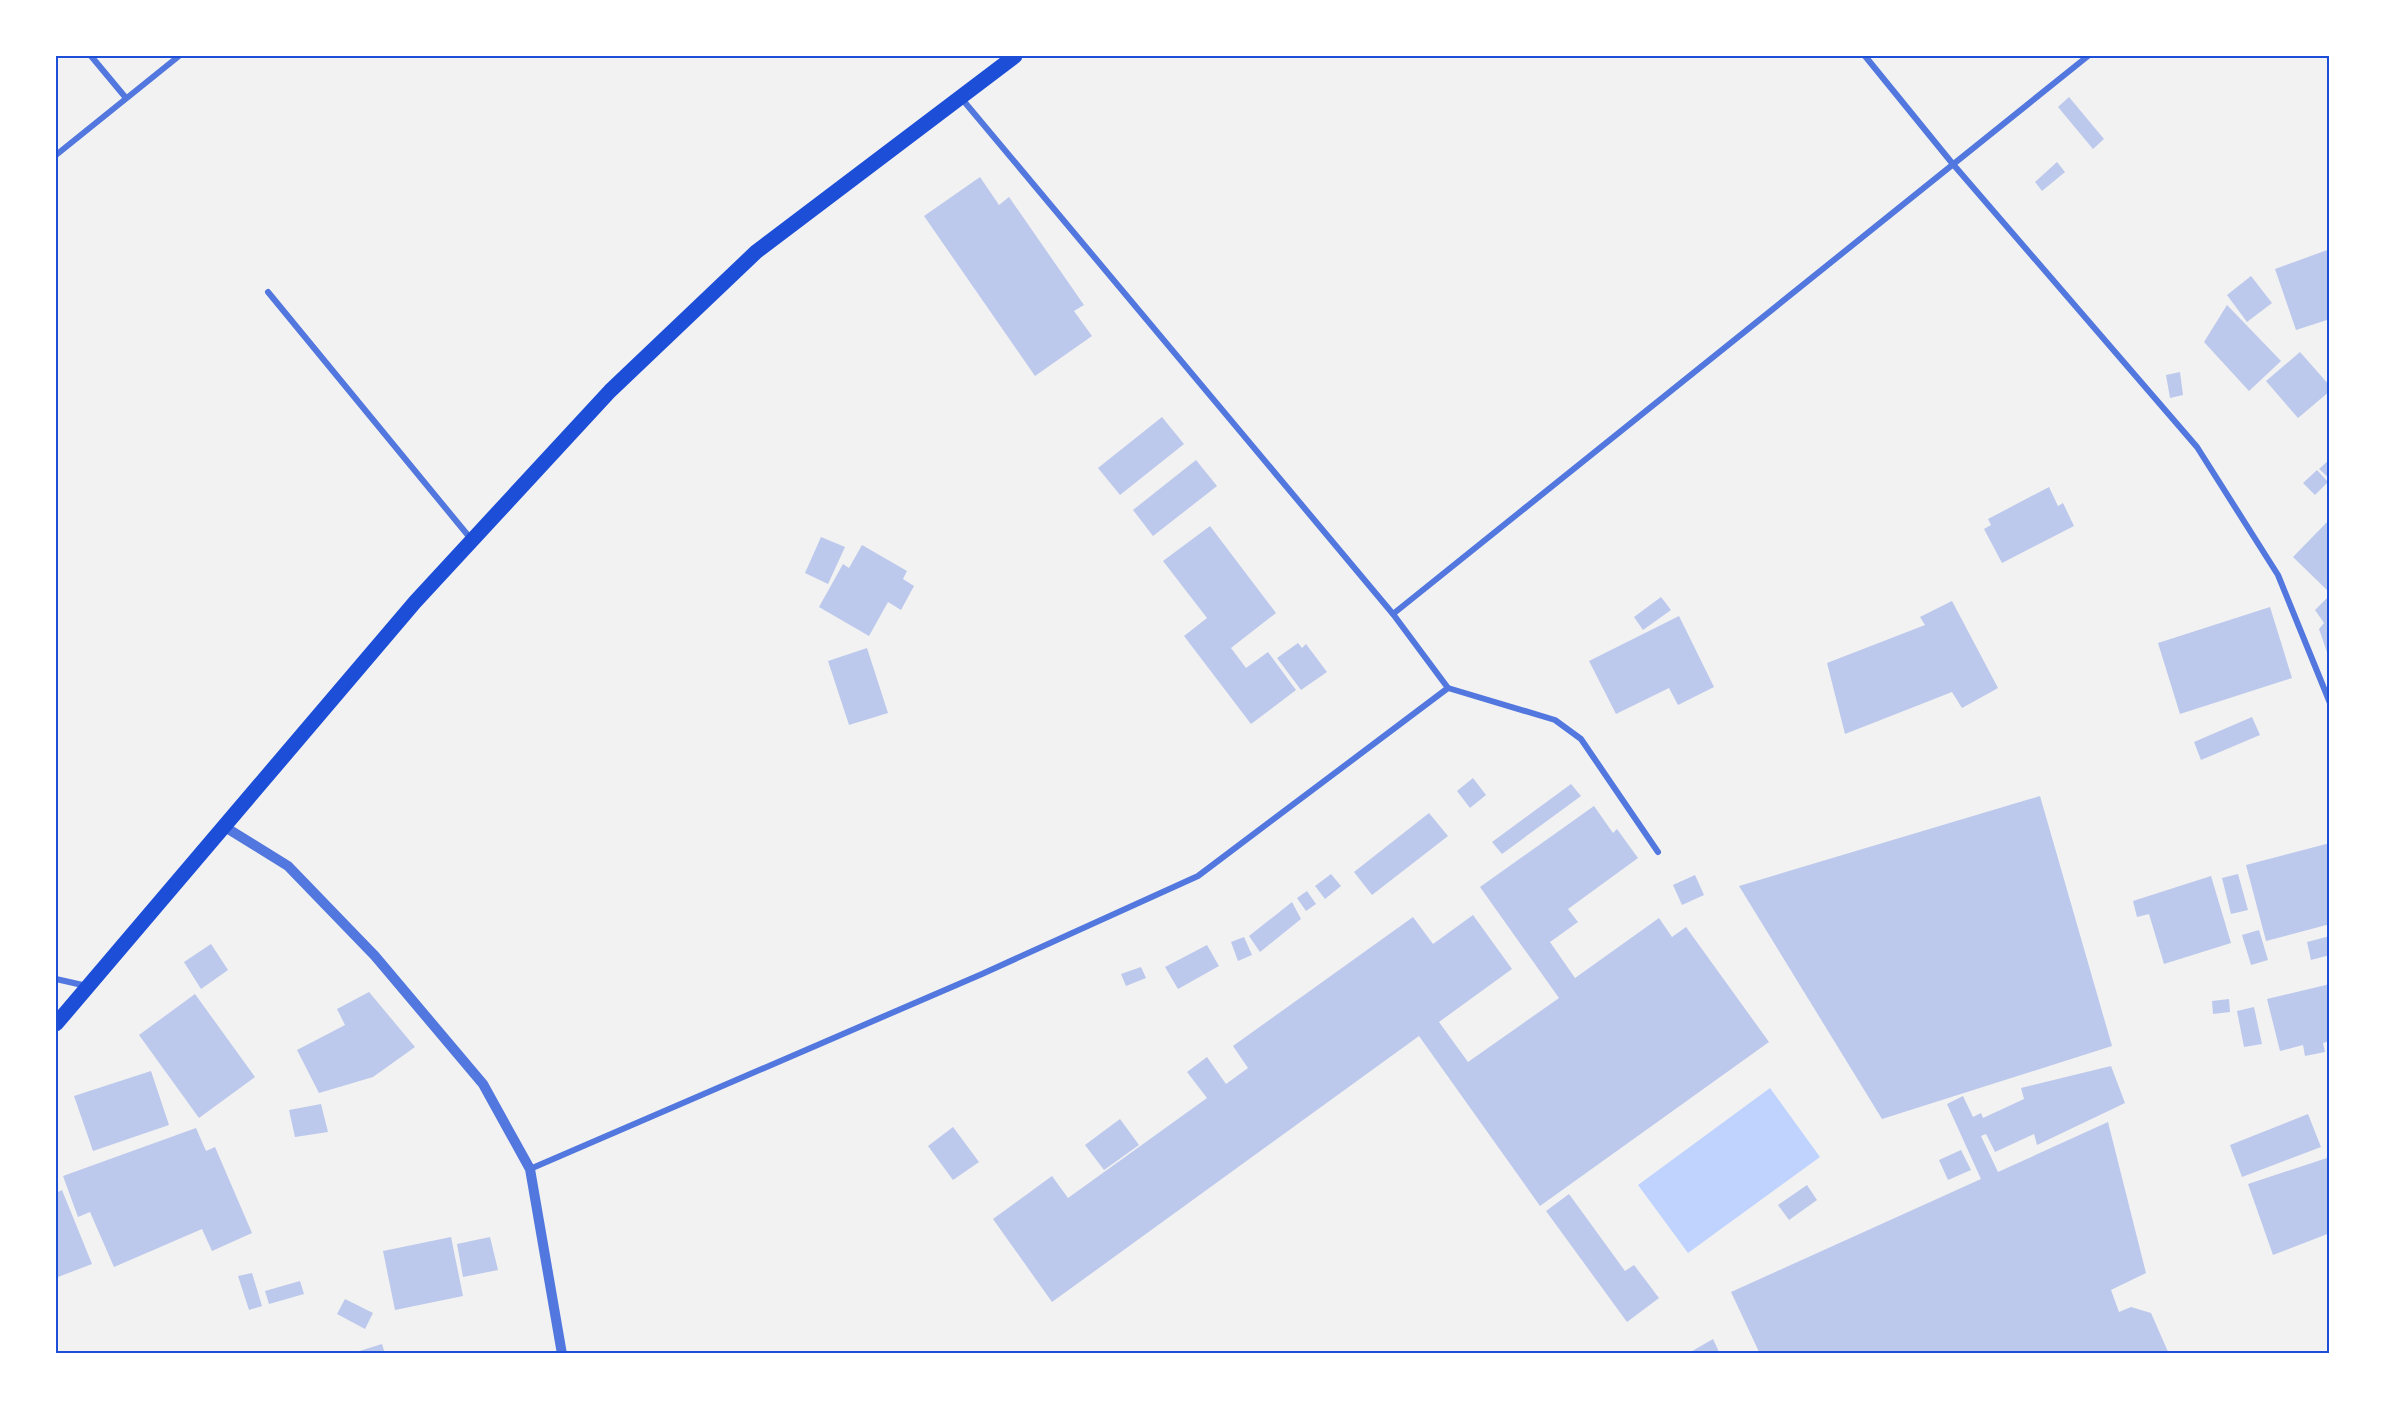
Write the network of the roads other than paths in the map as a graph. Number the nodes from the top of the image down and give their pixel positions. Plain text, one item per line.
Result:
1 (92, 56) edge
2 (179, 56) edge
3 (1015, 56) edge
4 (1865, 56) edge
5 (2088, 56) edge
6 (960, 96) junction
7 (126, 98) junction
8 (56, 155) edge
9 (1952, 163) junction
10 (268, 292) dead end
11 (471, 539) junction
12 (1393, 614) junction
13 (1449, 688) junction
14 (2330, 703) edge
15 (225, 827) junction
16 (1658, 852) dead end
17 (56, 979) edge
18 (88, 986) junction
19 (56, 1024) edge
20 (530, 1169) junction
21 (562, 1353) edge

1 - 7 street
2 - 7 street
3 - 6 main road
4 - 9 street
5 - 9 street
6 - 11 main road
6 - 12 street
7 - 8 street
9 - 12 street
9 - 14 street
10 - 11 street
11 - 15 main road
12 - 13 street
13 - 16 street
13 - 20 street
15 - 18 main road
15 - 20 street
17 - 18 street
18 - 19 main road
20 - 21 street

